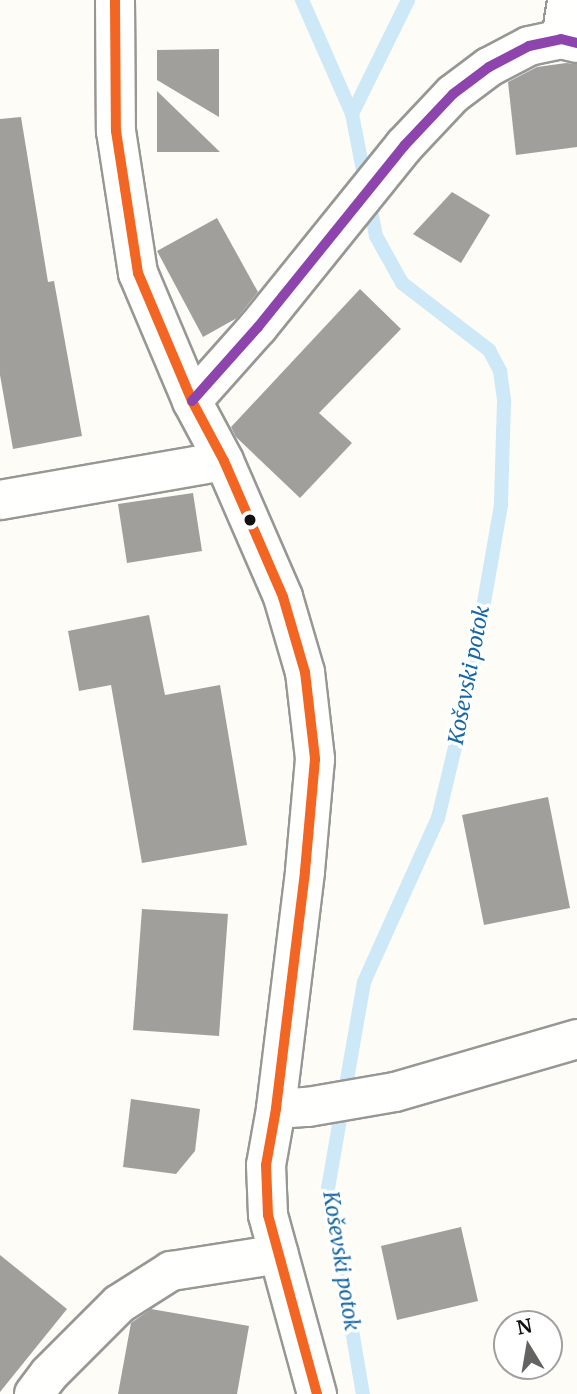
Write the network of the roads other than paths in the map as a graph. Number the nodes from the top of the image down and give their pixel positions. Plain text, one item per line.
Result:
1 (115, 0) edge
2 (567, 0) edge
3 (569, 41) edge
4 (192, 401) junction
5 (224, 461) junction
6 (0, 500) edge
7 (577, 1039) edge
8 (292, 1108) junction
9 (279, 1254) junction
10 (34, 1394) edge
11 (317, 1394) edge

1 - 4 street
2 - 3 street
3 - 4 street
4 - 5 street
5 - 6 street
5 - 8 street
7 - 8 street
8 - 9 street
9 - 10 street
9 - 11 street

